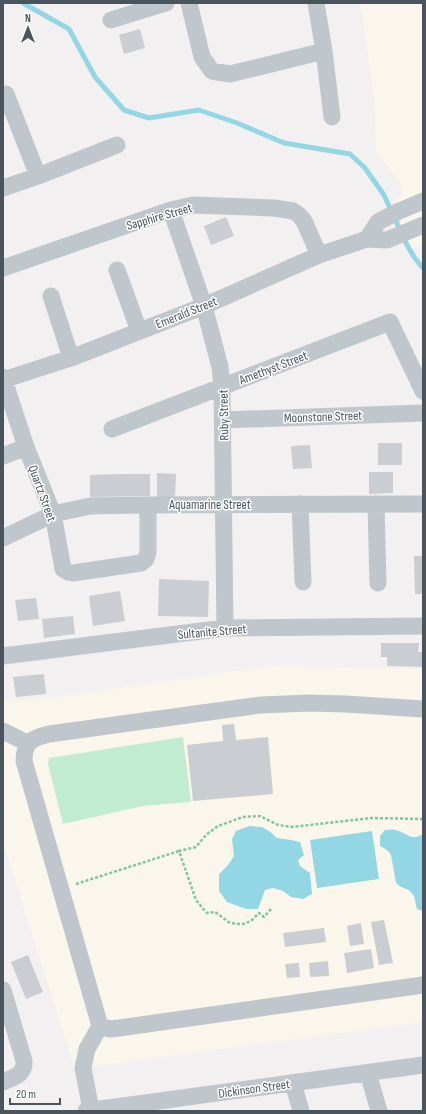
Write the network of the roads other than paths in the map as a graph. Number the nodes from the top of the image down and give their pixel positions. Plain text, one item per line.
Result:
1 (166, 3) edge
2 (189, 3) edge
3 (316, 3) edge
4 (111, 20) dead end
5 (324, 51) junction
6 (6, 94) dead end
7 (332, 117) dead end
8 (117, 145) dead end
9 (38, 176) junction
10 (3, 188) edge
11 (423, 200) edge
12 (171, 210) junction
13 (423, 225) edge
14 (367, 239) junction
15 (319, 255) junction
16 (3, 268) edge
17 (117, 270) dead end
18 (52, 296) dead end
19 (204, 306) junction
20 (139, 331) junction
21 (71, 358) junction
22 (3, 379) edge
23 (222, 387) junction
24 (423, 391) edge
25 (423, 413) edge
26 (223, 420) junction
27 (112, 429) dead end
28 (26, 447) junction
29 (3, 456) edge
30 (224, 504) junction
31 (300, 504) junction
32 (376, 504) junction
33 (423, 504) edge
34 (148, 505) junction
35 (53, 514) junction
36 (3, 538) edge
37 (303, 582) dead end
38 (378, 583) dead end
39 (423, 626) edge
40 (225, 628) junction
41 (3, 656) edge
42 (423, 709) edge
43 (3, 731) edge
44 (28, 744) junction
45 (423, 985) edge
46 (3, 990) edge
47 (100, 1026) junction
48 (423, 1065) edge
49 (368, 1073) junction
50 (3, 1082) edge
51 (293, 1083) junction
52 (200, 1103) edge
53 (129, 1108) edge
54 (88, 1110) edge
55 (301, 1111) edge
56 (378, 1111) edge

1 - 4 street
2 - 5 street
3 - 5 street
5 - 7 street
6 - 9 street
8 - 9 street
9 - 10 street
11 - 14 street
12 - 15 street, Sapphire Street
12 - 16 street, Sapphire Street
12 - 19 street, Ruby Street
13 - 14 street, Emerald Street
14 - 15 street, Emerald Street
15 - 19 street, Emerald Street
17 - 20 street
18 - 21 street
19 - 20 street, Emerald Street
19 - 23 street, Ruby Street
20 - 21 street, Emerald Street
21 - 22 street, Emerald Street
22 - 28 street, Quartz Street
23 - 24 street, Amethyst Street
23 - 26 street, Ruby Street
23 - 27 street, Amethyst Street
25 - 26 street, Moonstone Street
26 - 30 street, Ruby Street
28 - 29 street
28 - 35 street, Quartz Street
30 - 31 street, Aquamarine Street
30 - 34 street, Aquamarine Street
30 - 40 street, Ruby Street
31 - 32 street, Aquamarine Street
31 - 37 street
32 - 33 street, Aquamarine Street
32 - 38 street
34 - 35 street, Aquamarine Street
34 - 35 street, Quartz Street
35 - 36 street, Aquamarine Street
39 - 40 street, Sultanite Street
40 - 41 street, Sultanite Street
42 - 44 street
43 - 44 street
44 - 47 street
45 - 47 street
46 - 50 street
47 - 54 street
48 - 49 street, Dickinson Street
49 - 51 street, Dickinson Street
49 - 56 street
51 - 52 street, Dickinson Street
51 - 55 street
52 - 53 street, Dickinson Street
53 - 54 street, Dickinson Street

